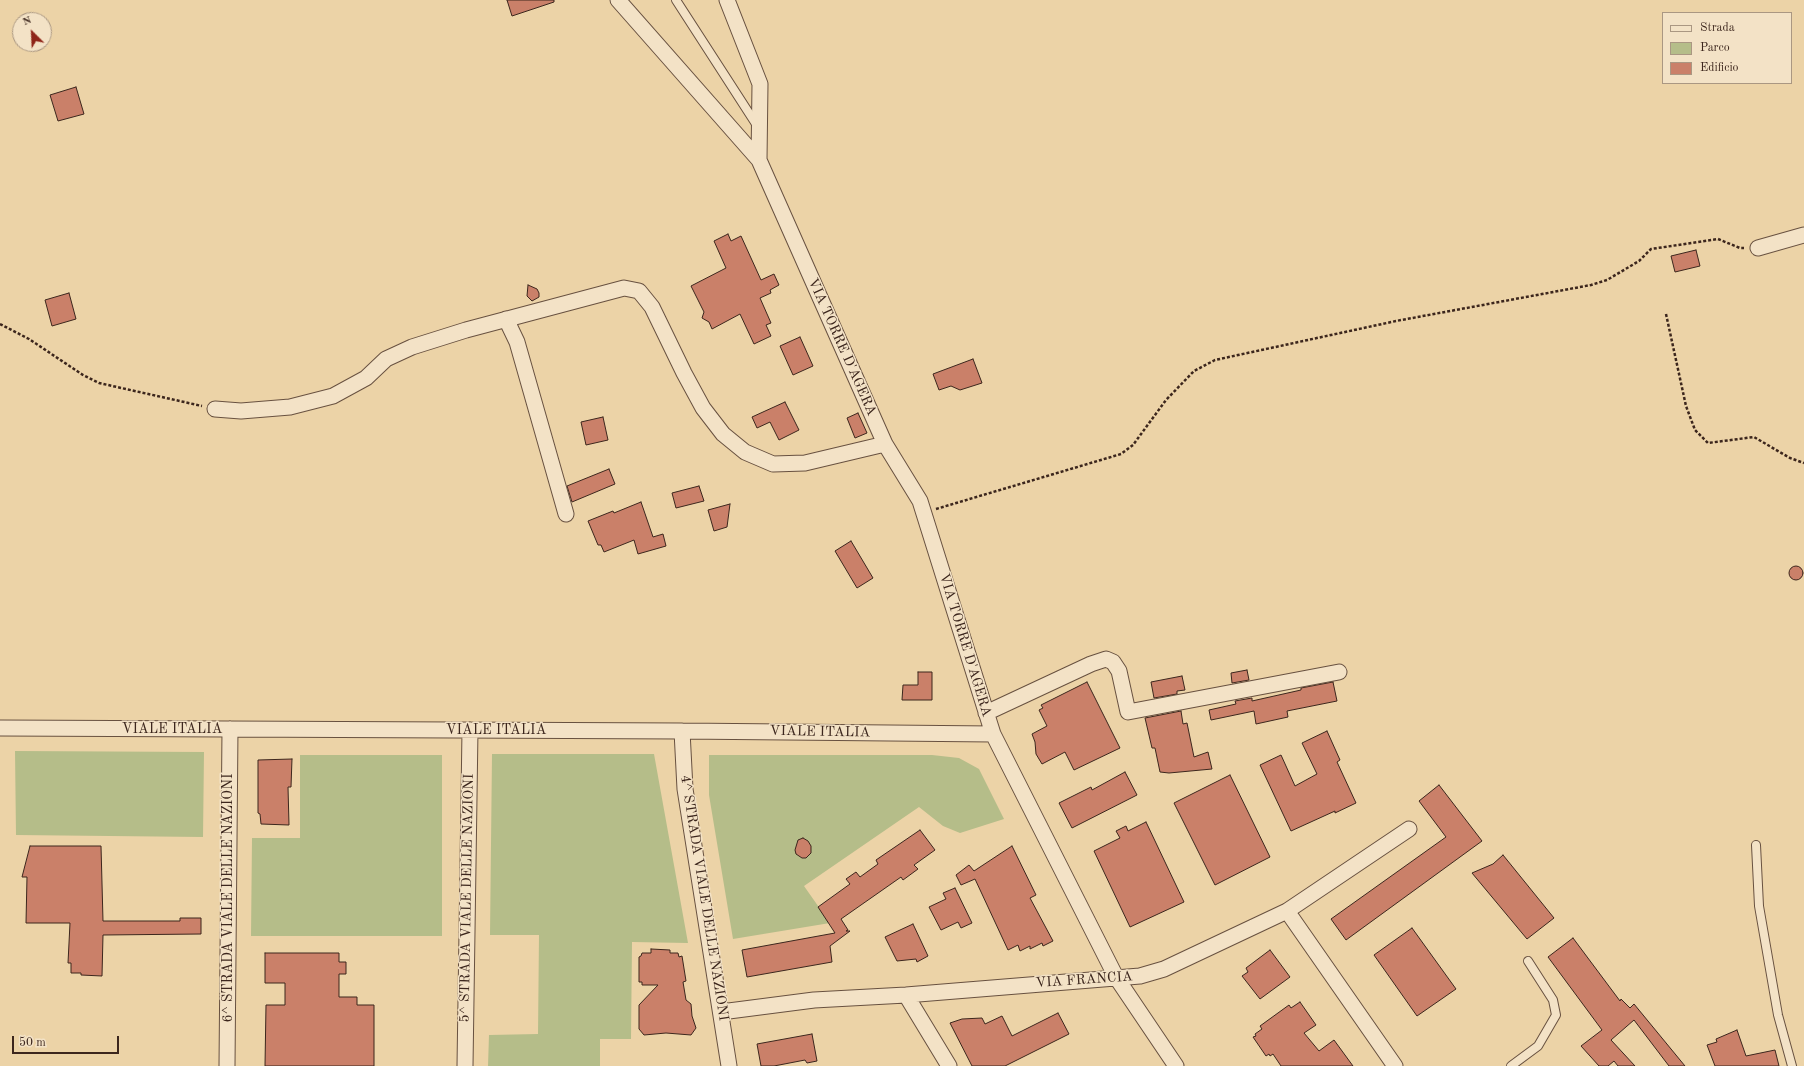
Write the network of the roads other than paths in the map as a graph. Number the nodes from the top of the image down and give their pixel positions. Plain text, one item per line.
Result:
1 (618, 0) edge
2 (676, 0) edge
3 (727, 0) edge
4 (759, 129) junction
5 (759, 160) junction
6 (1804, 235) edge
7 (1758, 248) road end
8 (506, 320) junction
9 (215, 409) road end
10 (884, 444) junction
11 (566, 514) dead end
12 (1339, 672) dead end
13 (986, 713) junction
14 (0, 728) edge
15 (230, 729) junction
16 (470, 730) junction
17 (682, 731) junction
18 (993, 734) junction
19 (1409, 829) dead end
20 (1756, 845) dead end
21 (1287, 911) junction
22 (1528, 961) dead end
23 (1116, 977) junction
24 (906, 994) junction
25 (721, 1012) junction
26 (227, 1066) edge
27 (465, 1066) edge
28 (729, 1066) edge
29 (949, 1066) edge
30 (1176, 1066) edge
31 (1395, 1066) edge
32 (1511, 1066) edge
33 (1792, 1066) edge

1 - 5 street, VIA TORRE D'AGERA
2 - 4 lane
3 - 4 street
4 - 5 street
5 - 10 street, VIA TORRE D'AGERA
6 - 7 street
8 - 9 street
8 - 10 street
8 - 11 street
10 - 13 street, VIA TORRE D'AGERA
12 - 13 street
13 - 18 street, VIA TORRE D'AGERA
14 - 15 street, VIALE ITALIA
15 - 16 street, VIALE ITALIA
15 - 26 street, 6^ STRADA VIALE DELLE NAZIONI
16 - 17 street, VIALE ITALIA
16 - 27 street, 5^ STRADA VIALE DELLE NAZIONI
17 - 18 street, VIALE ITALIA
17 - 25 street, 4^ STRADA VIALE DELLE NAZIONI
18 - 23 street, VIA TORRE D'AGERA
19 - 21 street, VIA FRANCIA
20 - 33 lane
21 - 23 street, VIA FRANCIA
21 - 31 street
22 - 32 lane
23 - 24 street, VIA FRANCIA
23 - 30 street, VIA TORRE D'AGERA
24 - 25 street, VIA FRANCIA
24 - 29 street
25 - 28 street, 4^ STRADA VIALE DELLE NAZIONI

